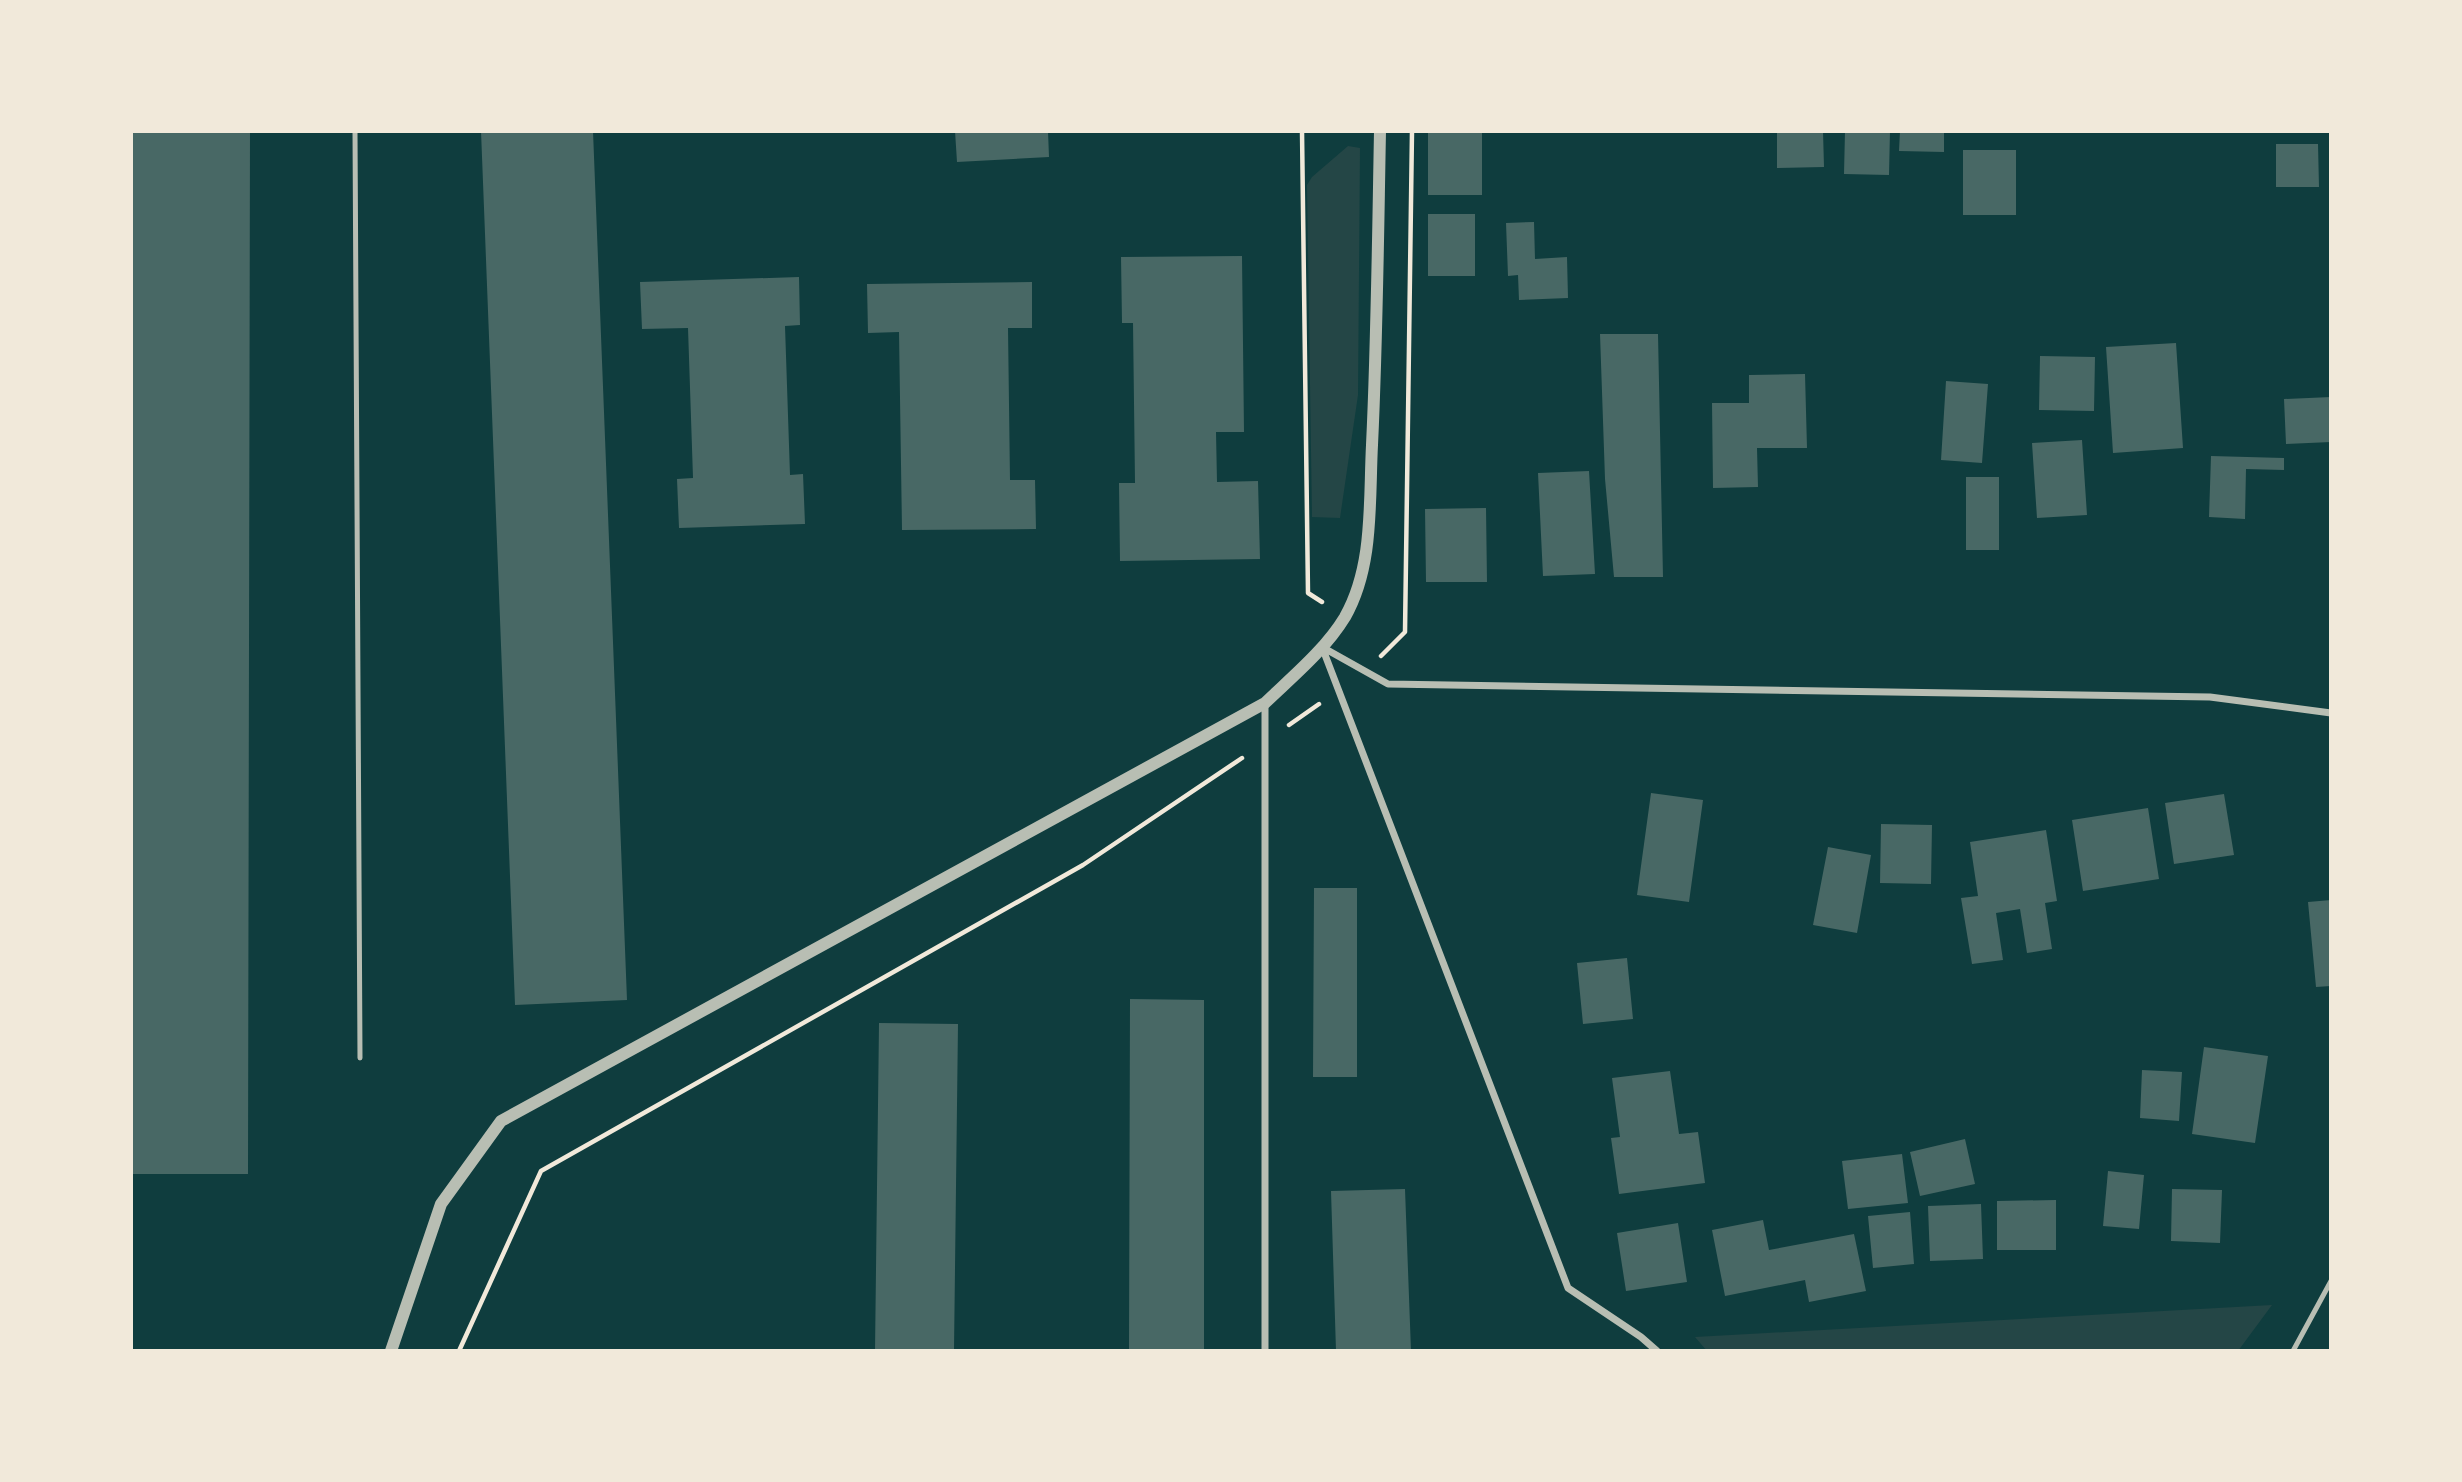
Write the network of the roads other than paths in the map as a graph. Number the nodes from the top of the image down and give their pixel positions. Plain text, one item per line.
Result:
1 (355, 131) edge
2 (1380, 131) edge
3 (1322, 647) junction
4 (1265, 703) junction
5 (2331, 713) edge
6 (360, 1058) dead end
7 (2331, 1281) edge
8 (391, 1351) edge
9 (1265, 1351) edge
10 (1657, 1351) edge
11 (2293, 1351) edge

1 - 6 lane
2 - 3 street
3 - 4 street
3 - 5 street
3 - 10 street
4 - 8 street
4 - 9 street
7 - 11 lane

